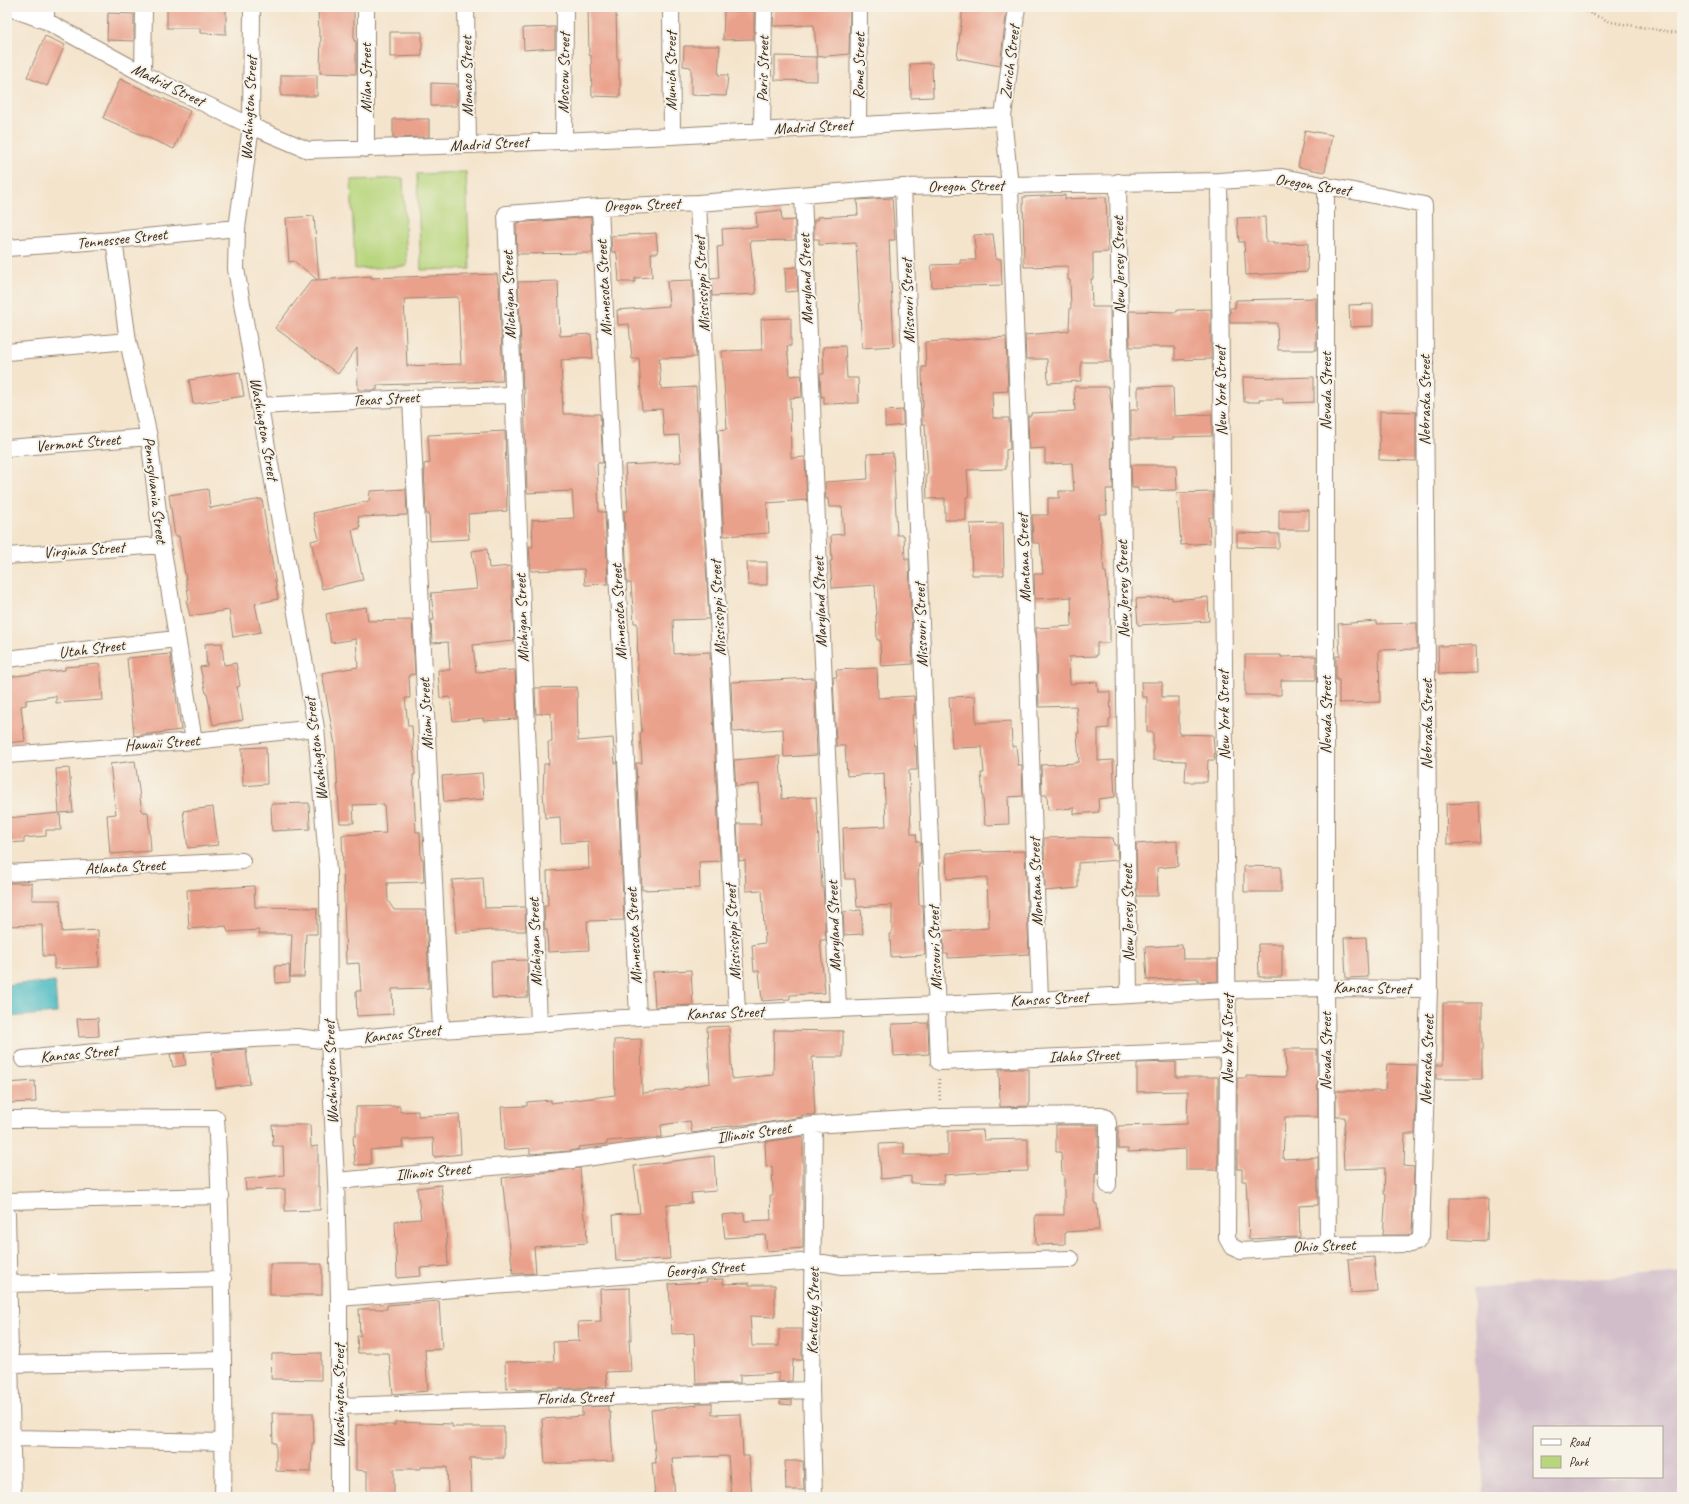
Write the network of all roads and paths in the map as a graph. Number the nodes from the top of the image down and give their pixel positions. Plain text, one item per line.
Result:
1 (8, 7) edge
2 (144, 7) edge
3 (252, 7) edge
4 (366, 7) edge
5 (466, 7) edge
6 (565, 7) edge
7 (671, 7) edge
8 (764, 7) edge
9 (859, 7) edge
10 (1017, 7) edge
11 (1575, 7) edge
12 (46, 14) edge
13 (1682, 31) edge
14 (143, 74) junction
15 (1003, 117) junction
16 (858, 125) junction
17 (251, 126) junction
18 (762, 130) junction
19 (672, 136) junction
20 (564, 140) junction
21 (468, 145) junction
22 (366, 149) junction
23 (1219, 181) junction
24 (1118, 182) junction
25 (1326, 185) junction
26 (1010, 186) junction
27 (903, 187) junction
28 (803, 196) junction
29 (698, 203) junction
30 (1424, 205) joint
31 (600, 207) junction
32 (506, 214) joint
33 (238, 228) junction
34 (114, 240) junction
35 (7, 248) edge
36 (128, 341) junction
37 (7, 352) edge
38 (512, 395) junction
39 (411, 398) junction
40 (259, 406) junction
41 (149, 437) junction
42 (7, 448) edge
43 (162, 545) junction
44 (7, 556) edge
45 (176, 640) junction
46 (7, 659) edge
47 (316, 728) junction
48 (194, 741) junction
49 (7, 754) edge
50 (242, 861) dead end
51 (7, 873) edge
52 (1326, 988) junction
53 (1429, 989) junction
54 (1227, 990) junction
55 (1129, 995) junction
56 (1040, 1000) junction
57 (937, 1005) junction
58 (838, 1009) junction
59 (737, 1012) junction
60 (638, 1017) junction
61 (539, 1023) junction
62 (440, 1030) junction
63 (329, 1041) junction
64 (1228, 1050) junction
65 (23, 1059) dead end
66 (939, 1062) junction
67 (940, 1117) junction
68 (7, 1119) edge
69 (814, 1125) junction
70 (336, 1181) junction
71 (1108, 1185) dead end
72 (221, 1196) junction
73 (7, 1201) edge
74 (7, 1214) edge
75 (1417, 1242) joint
76 (1328, 1245) junction
77 (1232, 1247) joint
78 (1071, 1259) dead end
79 (814, 1261) junction
80 (223, 1279) junction
81 (7, 1284) edge
82 (339, 1298) junction
83 (223, 1360) junction
84 (10, 1364) junction
85 (811, 1390) junction
86 (339, 1406) junction
87 (12, 1438) junction
88 (224, 1442) junction
89 (13, 1497) edge
90 (223, 1497) edge
91 (339, 1497) edge
92 (814, 1497) edge

1 - 12 street, Madrid Street
2 - 14 street
3 - 17 street, Washington Street
4 - 22 street, Milan Street
5 - 21 street, Monaco Street
6 - 20 street, Moscow Street
7 - 19 street, Munich Street
8 - 18 street, Paris Street
9 - 16 street, Rome Street
10 - 15 street, Zurich Street
11 - 13 path
12 - 14 street, Madrid Street
14 - 17 street, Madrid Street
15 - 16 street, Madrid Street
15 - 26 street, Montana Street
16 - 18 street, Madrid Street
17 - 22 street, Madrid Street
17 - 33 street, Washington Street
18 - 19 street, Madrid Street
19 - 20 street, Madrid Street
20 - 21 street, Madrid Street
21 - 22 street, Madrid Street
23 - 24 street, Oregon Street
23 - 25 street, Oregon Street
23 - 54 street, New York Street
24 - 26 street, Oregon Street
24 - 55 street, New Jersey Street
25 - 30 street, Oregon Street
25 - 52 street, Nevada Street
26 - 27 street, Oregon Street
26 - 56 street, Montana Street
27 - 28 street, Oregon Street
27 - 57 street, Missouri Street
28 - 29 street, Oregon Street
28 - 58 street, Maryland Street
29 - 31 street, Oregon Street
29 - 59 street, Mississippi Street
30 - 53 street, Nebraska Street
31 - 32 street, Oregon Street
31 - 60 street, Minnesota Street
32 - 38 street, Michigan Street
33 - 34 street, Tennessee Street
33 - 40 street, Washington Street
34 - 35 street, Tennessee Street
34 - 36 street, Pennsylvania Street
36 - 37 street
36 - 41 street, Pennsylvania Street
38 - 39 street, Texas Street
38 - 61 street, Michigan Street
39 - 40 street, Texas Street
39 - 62 street, Miami Street
40 - 47 street, Washington Street
41 - 42 street, Vermont Street
41 - 43 street, Pennsylvania Street
43 - 44 street, Virginia Street
43 - 45 street, Pennsylvania Street
45 - 46 street, Utah Street
45 - 48 street, Pennsylvania Street
47 - 48 street, Hawaii Street
47 - 63 street, Washington Street
48 - 49 street, Hawaii Street
50 - 51 street, Atlanta Street
52 - 53 street, Kansas Street
52 - 54 street, Kansas Street
52 - 76 street, Nevada Street
53 - 75 street, Nebraska Street
54 - 55 street, Kansas Street
54 - 64 street, New York Street
55 - 56 street, Kansas Street
56 - 57 street, Kansas Street
57 - 58 street, Kansas Street
57 - 66 street, Missouri Street
58 - 59 street, Kansas Street
59 - 60 street, Kansas Street
60 - 61 street, Kansas Street
61 - 62 street, Kansas Street
62 - 63 street, Kansas Street
63 - 65 street, Kansas Street
63 - 70 street, Washington Street
64 - 66 street, Idaho Street
64 - 77 street, New York Street
66 - 67 path
67 - 69 street, Illinois Street
67 - 71 street, Illinois Street
68 - 72 street
69 - 70 street, Illinois Street
69 - 79 street, Kentucky Street
70 - 82 street, Washington Street
72 - 73 street
72 - 80 street
74 - 81 street
75 - 76 street, Ohio Street
76 - 77 street, Ohio Street
78 - 79 street, Georgia Street
79 - 82 street, Georgia Street
79 - 85 street, Kentucky Street
80 - 81 street
80 - 83 street
81 - 84 street
82 - 86 street, Washington Street
83 - 84 street
83 - 88 street
84 - 87 street
85 - 86 street, Florida Street
85 - 92 street, Kentucky Street
86 - 91 street, Washington Street
87 - 88 street
87 - 89 street
88 - 90 street

